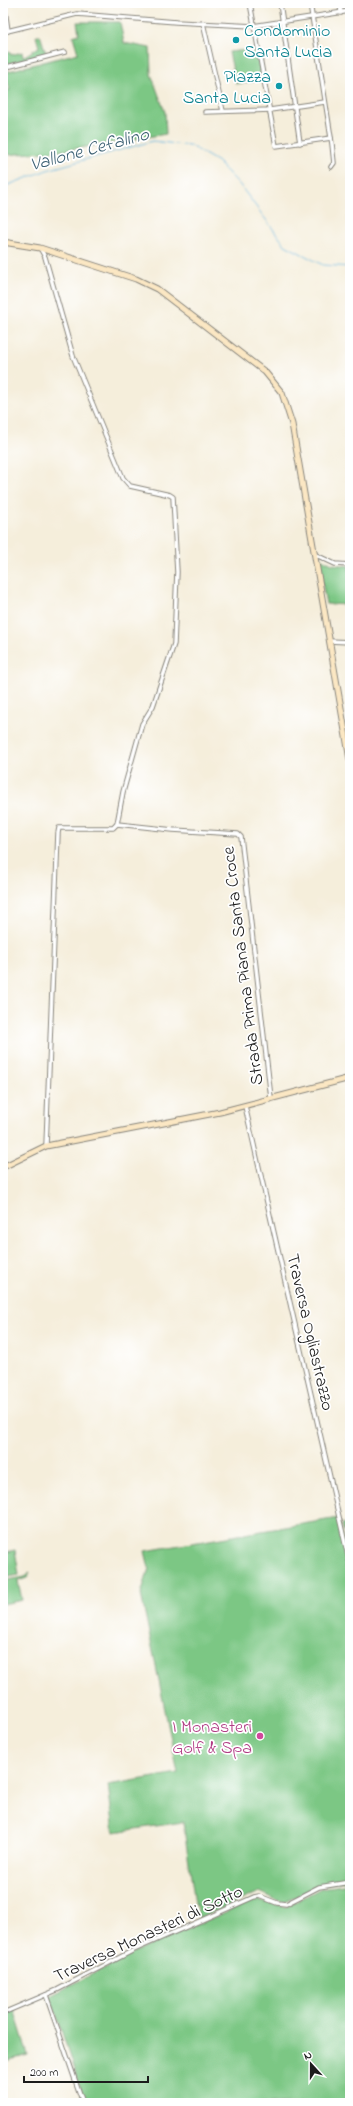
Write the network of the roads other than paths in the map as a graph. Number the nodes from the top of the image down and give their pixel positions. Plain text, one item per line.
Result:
1 (4, 3) edge
2 (250, 3) edge
3 (280, 3) edge
4 (310, 3) edge
5 (340, 3) edge
6 (350, 11) edge
7 (341, 13) junction
8 (312, 18) junction
9 (283, 22) junction
10 (203, 24) junction
11 (253, 26) junction
12 (8, 31) junction
13 (3, 32) edge
14 (65, 52) dead end
15 (3, 68) edge
16 (3, 74) edge
17 (6, 87) dead end
18 (325, 102) junction
19 (295, 106) junction
20 (270, 110) junction
21 (223, 111) junction
22 (205, 112) dead end
23 (331, 138) junction
24 (300, 143) junction
25 (331, 167) dead end
26 (3, 242) edge
27 (40, 248) junction
28 (314, 554) junction
29 (350, 565) edge
30 (329, 641) junction
31 (350, 642) edge
32 (350, 760) edge
33 (117, 824) junction
34 (350, 1078) edge
35 (271, 1098) junction
36 (245, 1106) junction
37 (46, 1146) junction
38 (3, 1167) edge
39 (350, 1565) edge
40 (350, 1882) edge
41 (46, 1995) junction
42 (3, 2013) edge
43 (83, 2103) edge

1 - 12 street
2 - 11 street
3 - 9 street
4 - 8 street
5 - 7 street
6 - 7 street
7 - 8 street
8 - 9 street
8 - 18 street
9 - 11 street
9 - 19 street
10 - 11 street
10 - 12 street
10 - 21 street
11 - 20 street
12 - 13 street
14 - 15 street
16 - 17 street
18 - 19 street
18 - 23 street
19 - 20 street
19 - 24 street
20 - 21 street
20 - 24 street
21 - 22 street
23 - 24 street
23 - 25 street
26 - 27 main road
27 - 28 main road
27 - 33 street
28 - 29 street
28 - 30 main road
30 - 31 street
30 - 32 main road
33 - 35 street, Strada Prima Piana Santa Croce
33 - 37 street, Strada Prima Piana Santa Croce
34 - 35 main road
35 - 36 main road
36 - 37 main road
36 - 39 street, Traversa Ogliastrazzo
37 - 38 main road
40 - 41 street, Traversa Monasteri di Sotto
41 - 42 street, Traversa Monasteri di Sotto
41 - 43 street, Traversa Monasteri di Sotto

